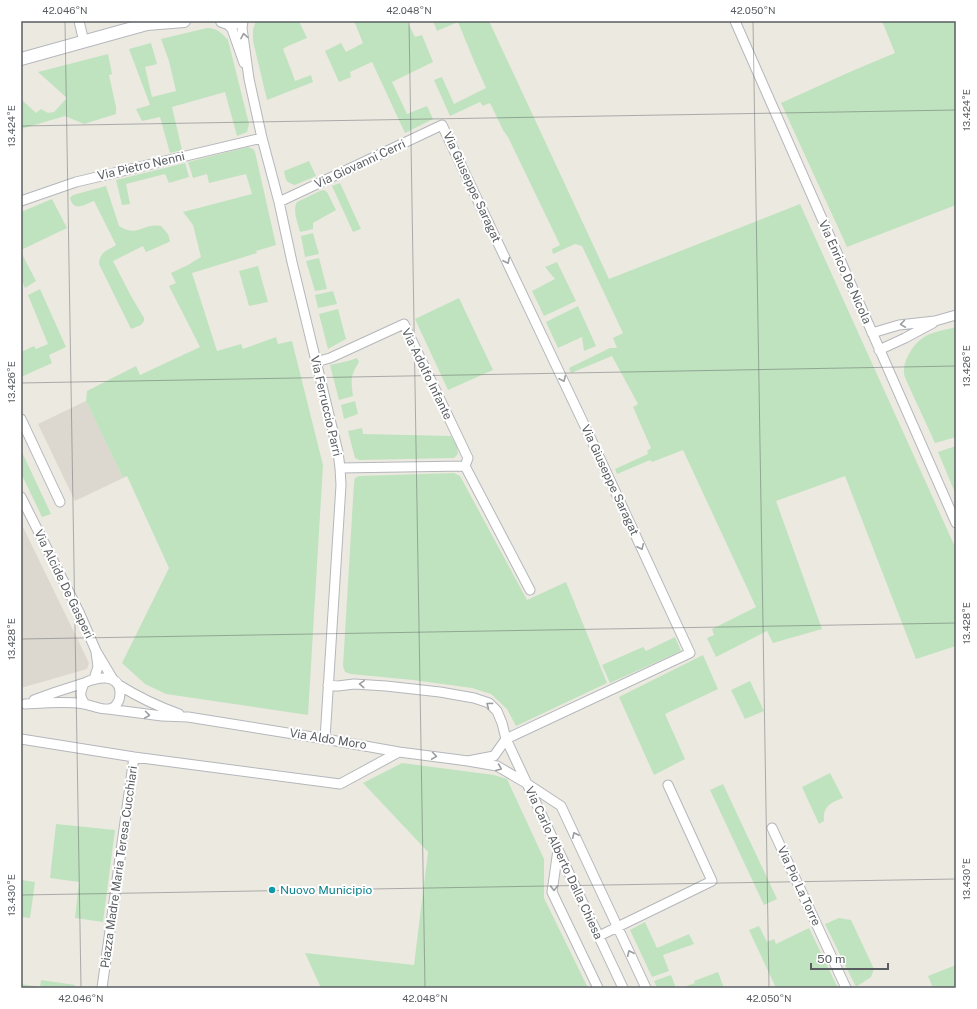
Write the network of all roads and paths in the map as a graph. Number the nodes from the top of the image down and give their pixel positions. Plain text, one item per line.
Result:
1 (79, 21) edge
2 (184, 21) edge
3 (240, 21) edge
4 (243, 21) edge
5 (735, 21) edge
6 (151, 22) edge
7 (224, 22) edge
8 (84, 42) junction
9 (21, 58) edge
10 (249, 79) junction
11 (442, 125) joint
12 (262, 138) junction
13 (21, 202) edge
14 (279, 202) junction
15 (956, 315) edge
16 (936, 321) junction
17 (872, 333) junction
18 (879, 350) junction
19 (316, 362) junction
20 (21, 419) edge
21 (465, 466) junction
22 (340, 468) junction
23 (21, 497) edge
24 (60, 502) dead end
25 (956, 523) edge
26 (530, 590) dead end
27 (96, 651) junction
28 (94, 679) junction
29 (84, 683) junction
30 (117, 683) junction
31 (328, 685) junction
32 (85, 704) junction
33 (23, 705) edge
34 (108, 709) junction
35 (188, 717) junction
36 (21, 739) edge
37 (325, 739) junction
38 (506, 739) junction
39 (400, 752) junction
40 (134, 757) junction
41 (468, 761) junction
42 (526, 783) junction
43 (668, 785) dead end
44 (772, 828) dead end
45 (558, 850) junction
46 (618, 926) junction
47 (599, 936) junction
48 (102, 988) edge
49 (598, 988) edge
50 (623, 988) edge
51 (646, 988) edge
52 (846, 988) edge

1 - 8 street
2 - 6 street
3 - 7 street
10 -> 4 street, Via Ferruccio Parri
5 - 17 street, Via Enrico De Nicola
6 - 8 street
7 - 10 street, Via Ferruccio Parri
8 - 9 street
10 - 12 street, Via Ferruccio Parri
11 - 14 street, Via Giovanni Cerri
11 -> 38 street, Via Giuseppe Saragat
12 - 13 street, Via Pietro Nenni
12 - 14 street, Via Ferruccio Parri
14 - 19 street, Via Ferruccio Parri
15 - 16 street
16 -> 17 street
16 - 18 street
17 - 18 street, Via Enrico De Nicola
18 - 25 street, Via Enrico De Nicola
19 - 21 street, Via Adolfo Infante
19 - 22 street, Via Ferruccio Parri
20 - 24 street
21 - 22 street
21 - 26 street, Via Adolfo Infante
22 - 31 street, Via Ferruccio Parri
23 - 27 street, Via Alcide De Gasperi
27 - 28 street, Via Alcide De Gasperi
27 - 30 street, Via Alcide De Gasperi
28 - 29 street
28 - 30 street
29 - 32 street
29 - 33 street
30 - 34 street
30 - 35 street, Via Aldo Moro
31 - 37 street, Via Ferruccio Parri
38 -> 31 street
32 - 33 street
32 - 34 street
34 -> 35 street, Via Aldo Moro
35 - 37 street, Via Aldo Moro
36 - 40 street
37 - 39 street, Via Aldo Moro
38 - 41 street, Via Aldo Moro
38 - 42 street, Via Carlo Alberto Dalla Chiesa
39 - 40 street, Piazza Madre Maria Teresa Cucchiari
39 -> 41 street, Via Aldo Moro
40 - 48 street, Piazza Madre Maria Teresa Cucchiari
41 -> 42 street, Via Aldo Moro
42 - 45 street, Via Carlo Alberto Dalla Chiesa
46 -> 42 street, Via Aldo Moro
43 - 46 street
44 - 52 street, Via Pio La Torre
45 - 47 street, Via Carlo Alberto Dalla Chiesa
45 -> 49 street
46 - 47 street
51 -> 46 street, Via Aldo Moro
47 - 50 street, Via Carlo Alberto Dalla Chiesa

